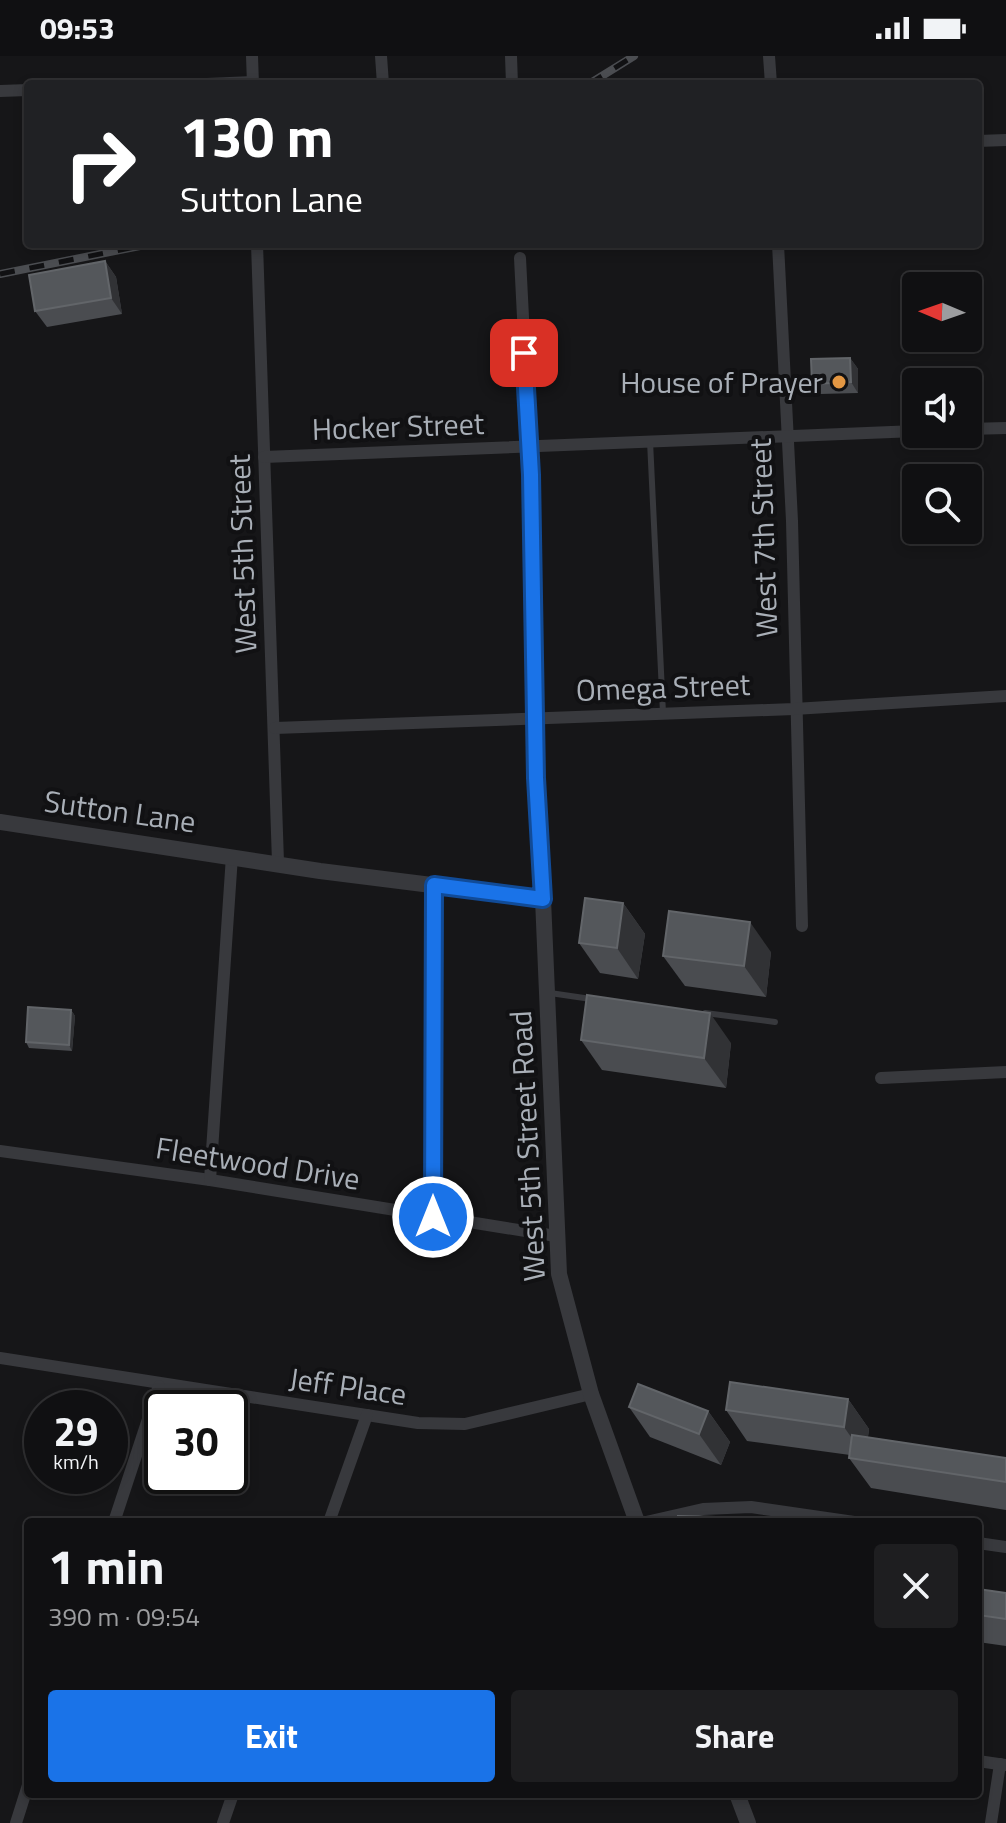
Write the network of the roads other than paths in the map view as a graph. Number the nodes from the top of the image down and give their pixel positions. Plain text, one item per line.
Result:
1 (252, 56) edge
2 (381, 56) edge
3 (511, 56) edge
4 (769, 56) edge
5 (253, 80) edge
6 (383, 80) edge
7 (512, 80) edge
8 (771, 80) edge
9 (24, 90) edge
10 (0, 91) edge
11 (1006, 140) edge
12 (982, 141) edge
13 (257, 248) edge
14 (778, 248) edge
15 (520, 258) dead end
16 (1006, 428) edge
17 (982, 429) edge
18 (902, 432) edge
19 (786, 436) junction
20 (650, 441) junction
21 (528, 448) junction
22 (264, 457) junction
23 (1006, 696) edge
24 (794, 709) junction
25 (663, 713) junction
26 (537, 718) junction
27 (275, 728) junction
28 (0, 822) edge
29 (232, 856) junction
30 (278, 862) junction
31 (434, 885) junction
32 (543, 899) junction
33 (802, 926) dead end
34 (547, 993) junction
35 (608, 1001) edge
36 (699, 1013) edge
37 (775, 1022) dead end
38 (1006, 1072) edge
39 (881, 1078) dead end
40 (0, 1151) edge
41 (210, 1180) junction
42 (433, 1217) junction
43 (556, 1236) junction
44 (0, 1358) edge
45 (159, 1386) junction
46 (591, 1394) junction
47 (367, 1415) junction
48 (115, 1518) edge
49 (330, 1518) edge
50 (636, 1518) edge
51 (664, 1518) edge
52 (827, 1518) edge
53 (982, 1544) edge
54 (1006, 1547) edge
55 (982, 1761) edge
56 (1003, 1764) edge
57 (24, 1798) edge
58 (232, 1798) edge
59 (739, 1798) edge
60 (16, 1823) edge
61 (223, 1823) edge
62 (748, 1823) edge
63 (991, 1823) edge

1 - 5 street
2 - 6 street
3 - 7 street
4 - 8 street
9 - 10 street
11 - 12 street
13 - 22 street, West 5th Street
14 - 19 street, West 7th Street
15 - 21 street
16 - 17 street
18 - 19 street, Hocker Street
19 - 20 street, Hocker Street
19 - 24 street, West 7th Street
20 - 21 street, Hocker Street
20 - 25 lane
21 - 22 street, Hocker Street
21 - 26 street
22 - 27 street, West 5th Street
23 - 24 street, Omega Street
24 - 25 street, Omega Street
24 - 33 street, West 7th Street
25 - 26 street, Omega Street
26 - 27 street, Omega Street
26 - 32 street
27 - 30 street, West 5th Street
28 - 29 street, Sutton Lane
29 - 30 street, Sutton Lane
29 - 41 street
30 - 31 street
31 - 32 street
31 - 42 street
32 - 34 street, West 5th Street Road
34 - 35 lane
34 - 43 street, West 5th Street Road
36 - 37 lane
38 - 39 street
40 - 41 street, Fleetwood Drive
41 - 42 street, Fleetwood Drive
42 - 43 street, Fleetwood Drive
43 - 46 street, West 5th Street Road
44 - 45 street, Jeff Place
45 - 47 street, Jeff Place
45 - 48 street
46 - 47 street, Jeff Place
46 - 50 street, West 5th Street Road
47 - 49 street
51 - 52 street
53 - 54 street
55 - 56 street
56 - 63 street
57 - 60 street
58 - 61 street
59 - 62 street

